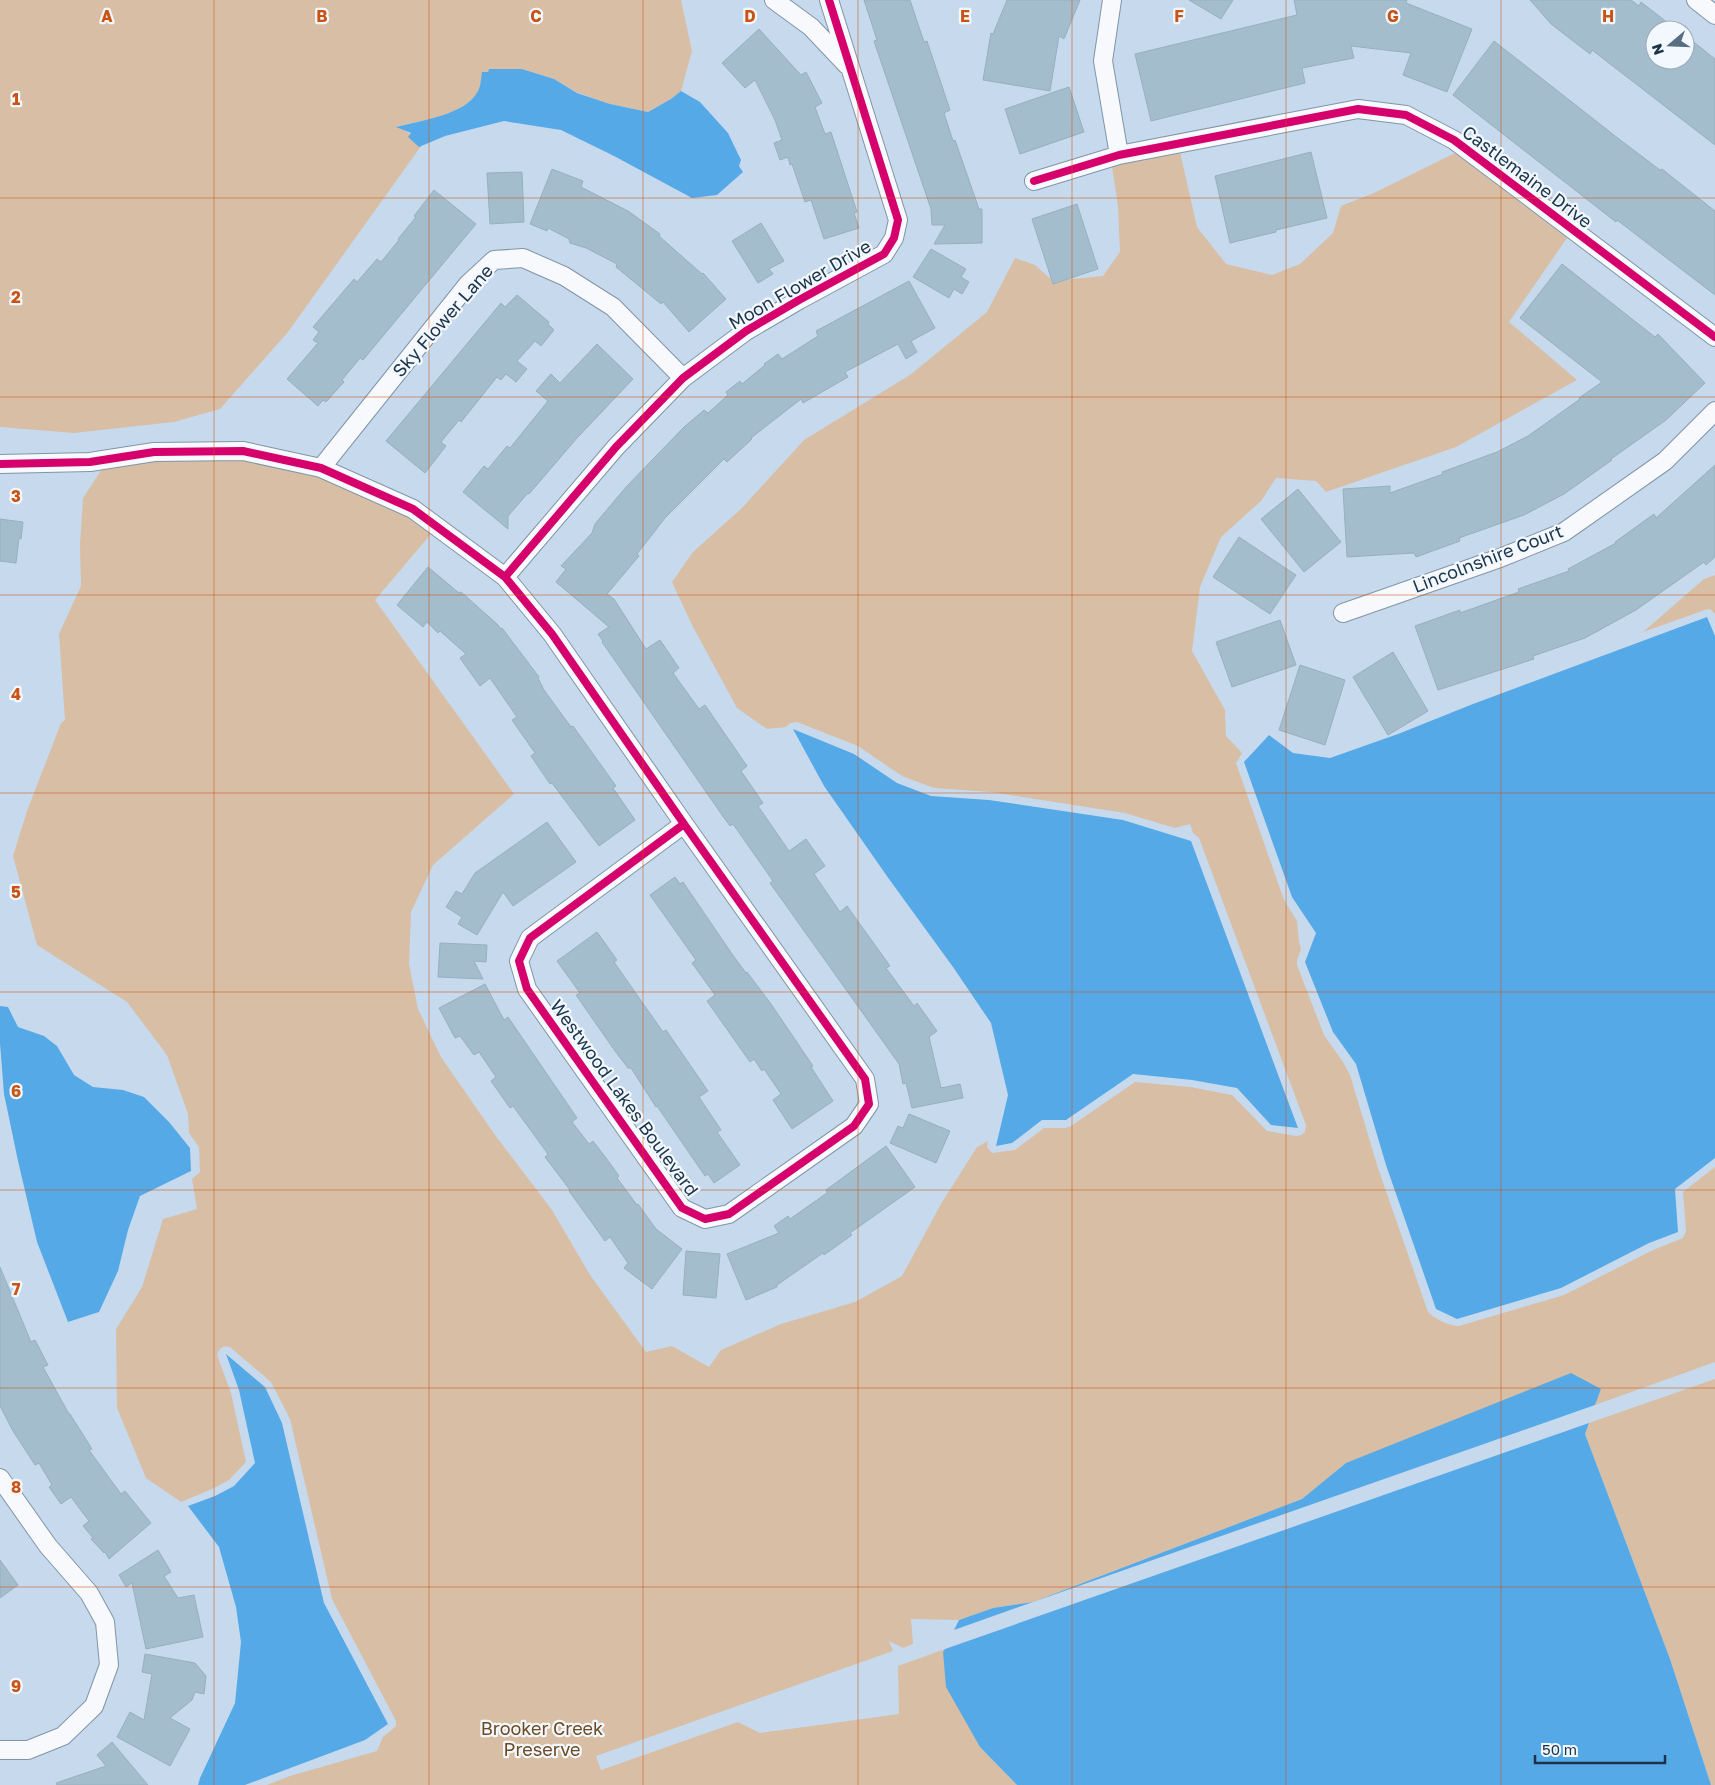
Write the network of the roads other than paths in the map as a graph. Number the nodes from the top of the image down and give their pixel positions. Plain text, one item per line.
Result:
1 (774, 0) edge
2 (829, 0) edge
3 (1112, 0) edge
4 (1696, 0) edge
5 (1715, 15) edge
6 (851, 70) junction
7 (1119, 155) junction
8 (1034, 181) dead end
9 (1715, 337) edge
10 (683, 378) junction
11 (1715, 411) edge
12 (0, 464) edge
13 (321, 468) junction
14 (505, 577) junction
15 (1343, 613) dead end
16 (684, 824) junction
17 (0, 1478) edge
18 (0, 1750) edge

1 - 6 street, Moon Flower Drive
2 - 6 street, Moon Flower Drive
3 - 7 street
4 - 5 street
6 - 10 street, Moon Flower Drive
7 - 8 street, Castlemaine Drive
7 - 9 street, Castlemaine Drive
10 - 13 street, Sky Flower Lane
10 - 14 street, Moon Flower Drive
11 - 15 street, Lincolnshire Court
12 - 13 street, Westwood Lakes Boulevard
13 - 14 street, Westwood Lakes Boulevard
14 - 16 street, Westwood Lakes Boulevard
16 - 16 street, Westwood Lakes Boulevard
17 - 18 street

